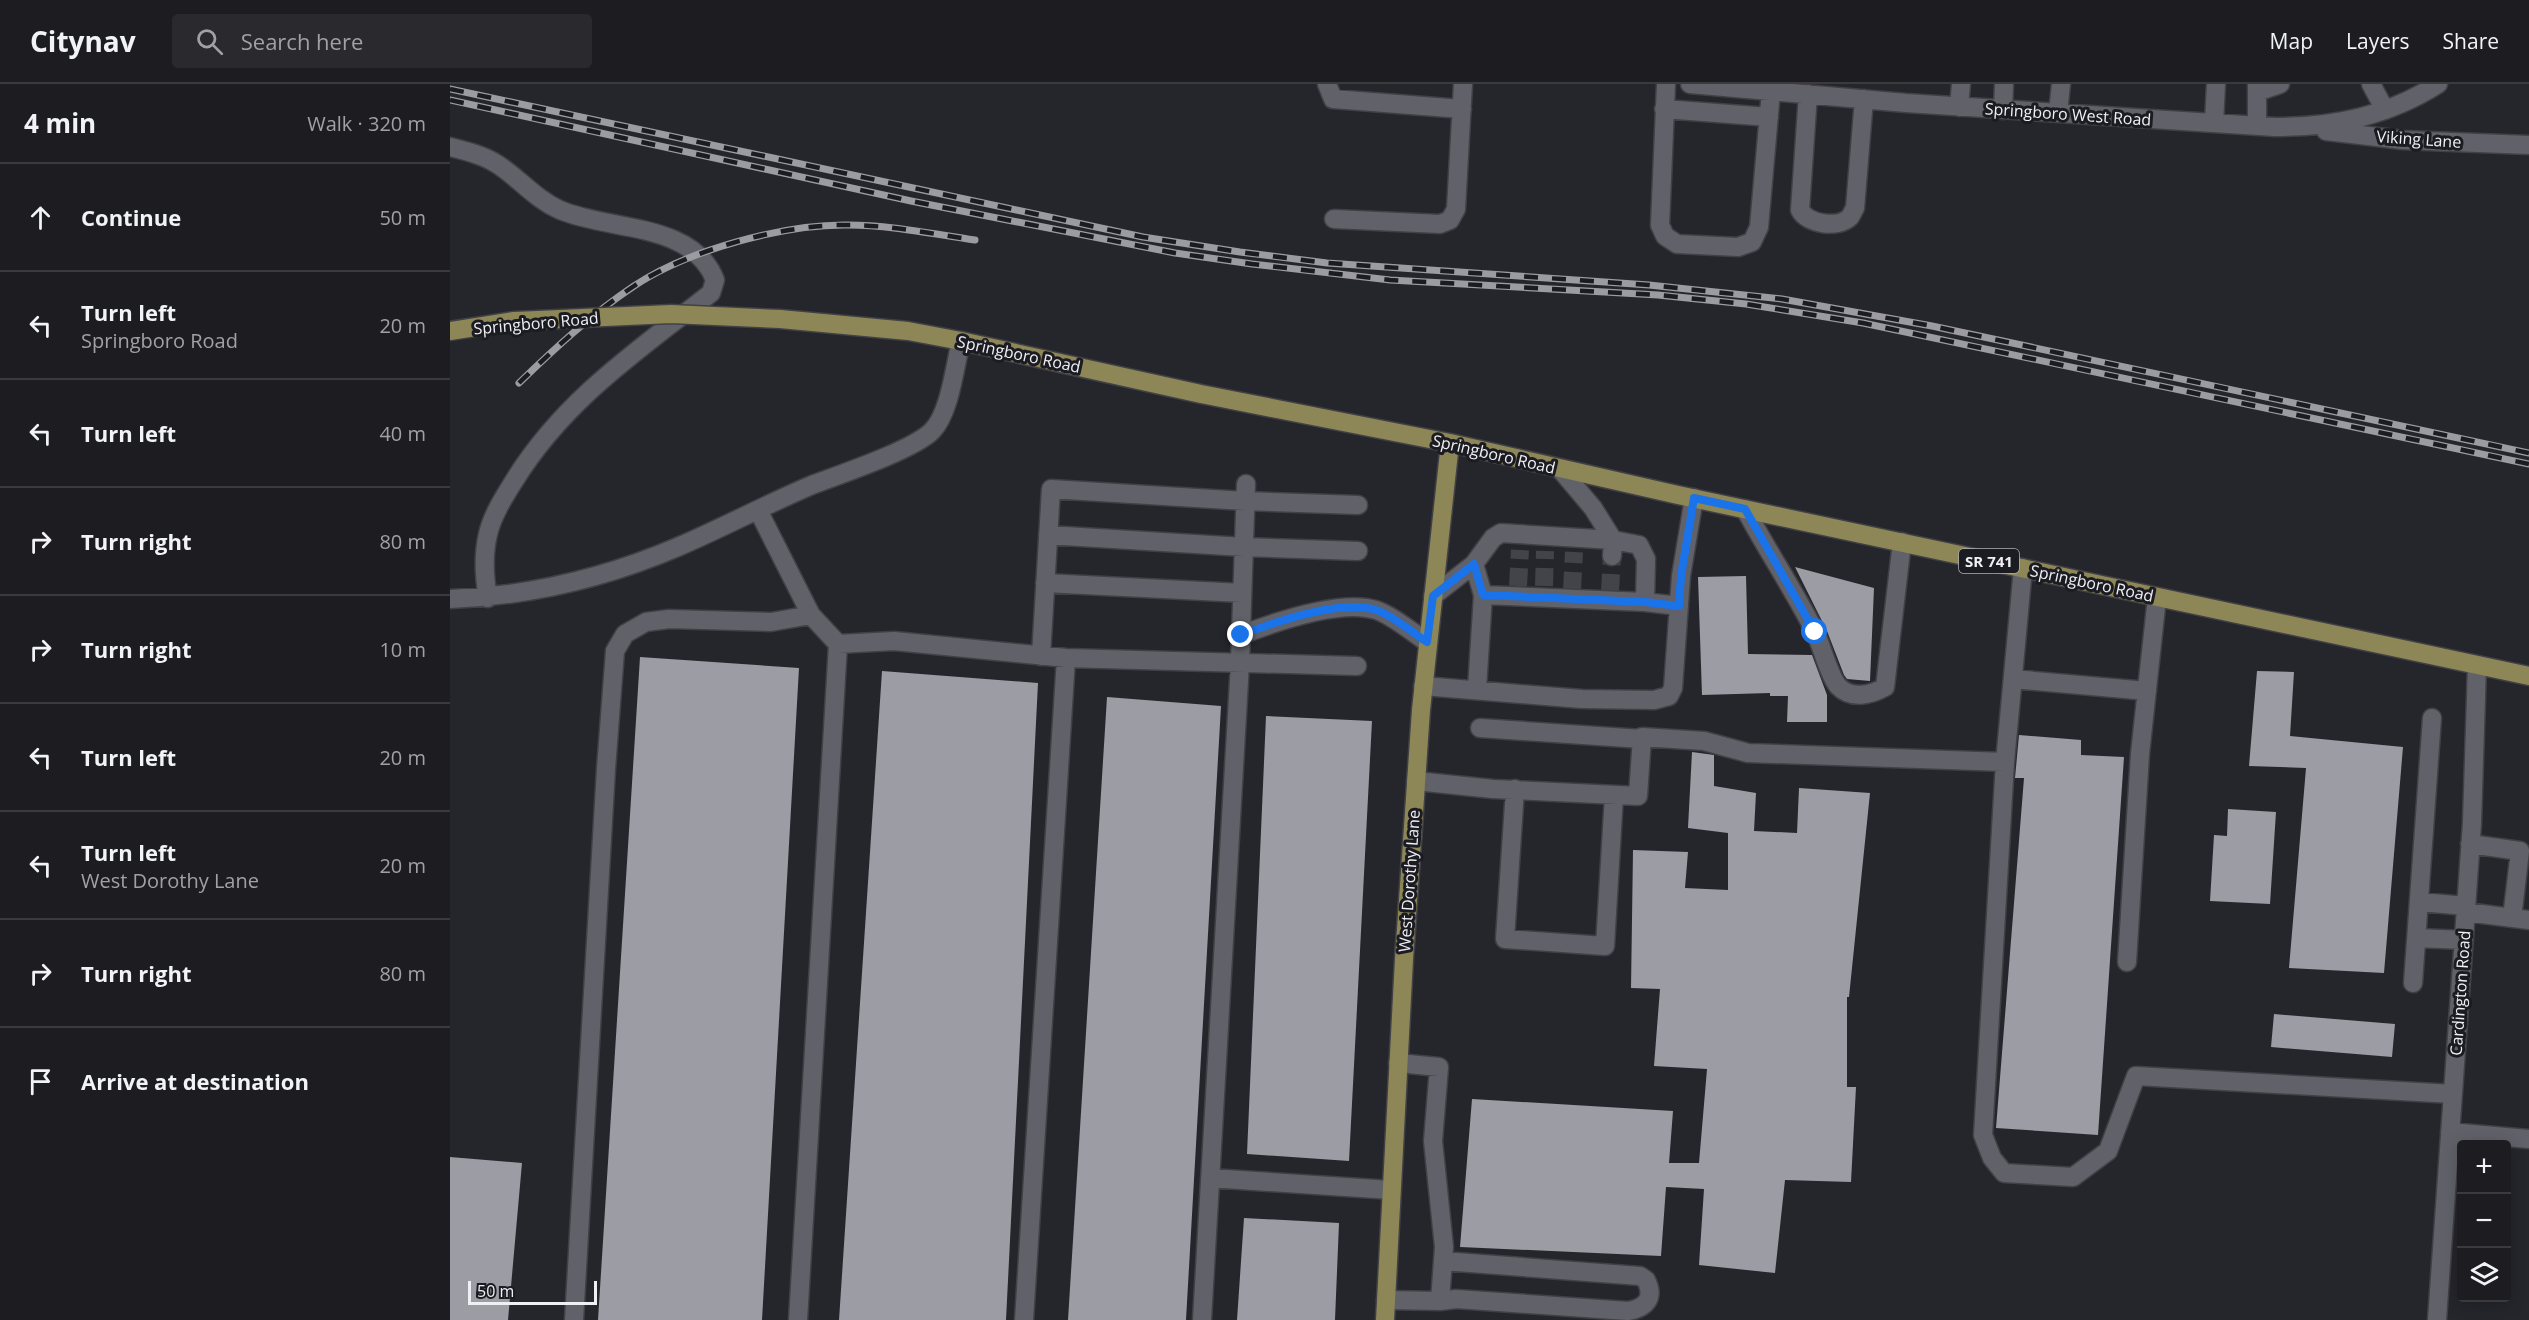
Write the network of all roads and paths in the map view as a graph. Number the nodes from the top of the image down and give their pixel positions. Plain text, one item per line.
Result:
1 (1327, 84) edge
2 (1463, 84) edge
3 (1666, 84) edge
4 (1690, 84) edge
5 (1961, 84) edge
6 (2004, 84) edge
7 (2061, 84) edge
8 (2216, 84) edge
9 (2280, 84) edge
10 (2371, 84) edge
11 (2438, 84) edge
12 (2257, 88) edge
13 (1781, 89) edge
14 (1808, 94) junction
15 (1873, 95) edge
16 (1959, 106) junction
17 (1462, 109) junction
18 (1664, 109) junction
19 (2003, 110) junction
20 (2385, 110) junction
21 (2058, 113) junction
22 (1769, 117) junction
23 (2214, 123) junction
24 (2257, 126) junction
25 (2309, 127) junction
26 (2529, 145) edge
27 (450, 147) edge
28 (1334, 219) dead end
29 (453, 332) edge
30 (961, 341) junction
31 (1450, 443) junction
32 (1560, 469) junction
33 (1246, 493) junction
34 (1694, 498) junction
35 (1358, 505) dead end
36 (1745, 509) junction
37 (758, 510) junction
38 (1048, 535) junction
39 (1902, 542) junction
40 (1244, 547) junction
41 (1612, 548) junction
42 (1358, 550) dead end
43 (1474, 564) junction
44 (2023, 568) junction
45 (1045, 583) junction
46 (1242, 593) junction
47 (1483, 595) junction
48 (1433, 596) junction
49 (488, 597) junction
50 (2157, 597) junction
51 (450, 599) edge
52 (1645, 602) junction
53 (1679, 606) junction
54 (811, 615) junction
55 (1241, 635) junction
56 (1427, 642) junction
57 (838, 644) junction
58 (1041, 656) junction
59 (1066, 658) junction
60 (1240, 663) junction
61 (2477, 665) junction
62 (1357, 666) dead end
63 (2529, 676) edge
64 (2013, 679) junction
65 (1423, 686) junction
66 (1477, 689) junction
67 (2147, 691) junction
68 (2432, 718) dead end
69 (1480, 728) dead end
70 (1642, 739) junction
71 (2005, 762) junction
72 (1416, 781) junction
73 (1515, 789) junction
74 (1614, 795) junction
75 (2470, 844) junction
76 (2420, 902) junction
77 (2466, 909) junction
78 (2520, 919) edge
79 (2417, 938) junction
80 (2464, 940) junction
81 (2127, 962) dead end
82 (2413, 983) dead end
83 (1398, 1064) junction
84 (2453, 1094) junction
85 (2450, 1132) junction
86 (2529, 1139) edge
87 (1210, 1178) junction
88 (1392, 1190) junction
89 (1443, 1261) junction
90 (1386, 1300) junction
91 (1440, 1301) junction
92 (574, 1320) edge
93 (798, 1320) edge
94 (1024, 1320) edge
95 (1202, 1320) edge
96 (1385, 1320) edge
97 (2437, 1320) edge

1 - 17 street
2 - 17 street
3 - 18 street
4 - 13 street, Springboro West Road
5 - 16 street
6 - 19 street
7 - 21 street
8 - 23 street
9 - 12 street
10 - 20 street
11 - 20 street, Springboro West Road
12 - 24 street
13 - 14 street, Springboro West Road
13 - 22 street
14 - 15 street, Springboro West Road
14 - 15 street
15 - 16 street, Springboro West Road
16 - 19 street, Springboro West Road
17 - 28 street
18 - 22 street
18 - 22 street
19 - 21 street, Springboro West Road
20 - 25 street, Springboro West Road
21 - 23 street, Springboro West Road
23 - 24 street, Springboro West Road
24 - 25 street, Springboro West Road
25 - 26 street, Viking Lane
27 - 49 street
29 - 30 main road, Springboro Road / SR 741, bridge
30 - 31 main road, Springboro Road / SR 741
30 - 37 street
31 - 32 main road, Springboro Road / SR 741
31 - 48 main road, West Dorothy Lane
32 - 34 main road, Springboro Road / SR 741
32 - 41 street
33 - 35 street
33 - 38 street
33 - 40 street
34 - 36 main road, Springboro Road / SR 741
34 - 53 street
36 - 39 main road, Springboro Road / SR 741
36 - 39 street
37 - 49 street
37 - 54 street
38 - 40 street
38 - 45 street
39 - 44 main road, Springboro Road / SR 741
40 - 42 street
40 - 46 street
41 - 43 street
41 - 52 street
43 - 47 street
43 - 48 street
44 - 50 main road, Springboro Road / SR 741
44 - 64 street
45 - 46 street
45 - 58 street
46 - 55 street
47 - 52 street
47 - 66 street
48 - 56 main road, West Dorothy Lane
49 - 51 street
50 - 61 main road, Springboro Road / SR 741
50 - 67 street
52 - 53 street
53 - 66 street
54 - 57 street
54 - 92 street
55 - 56 street
55 - 60 street
56 - 65 main road, West Dorothy Lane
57 - 58 street
57 - 93 street
58 - 59 street
59 - 60 street
59 - 94 street
60 - 62 street
60 - 87 street
61 - 63 main road, Springboro Road / SR 741
61 - 75 street, Cardington Road
64 - 67 street
64 - 71 street
65 - 66 street
65 - 72 main road, West Dorothy Lane
67 - 81 street
68 - 76 street
69 - 70 street
70 - 71 street
70 - 74 street
71 - 84 street
72 - 73 street
72 - 83 main road, West Dorothy Lane
73 - 74 street
73 - 74 street
75 - 77 street, Cardington Road
75 - 78 street
76 - 77 street
76 - 79 street
77 - 78 street
77 - 80 street, Cardington Road
79 - 80 street
79 - 82 street
80 - 84 street, Cardington Road
83 - 88 main road, West Dorothy Lane
83 - 89 street
84 - 85 street, Cardington Road
85 - 86 street
85 - 97 street, Cardington Road
87 - 88 street
87 - 95 street
88 - 90 main road, West Dorothy Lane
89 - 91 street
89 - 91 street
90 - 91 street
90 - 96 main road, West Dorothy Lane

